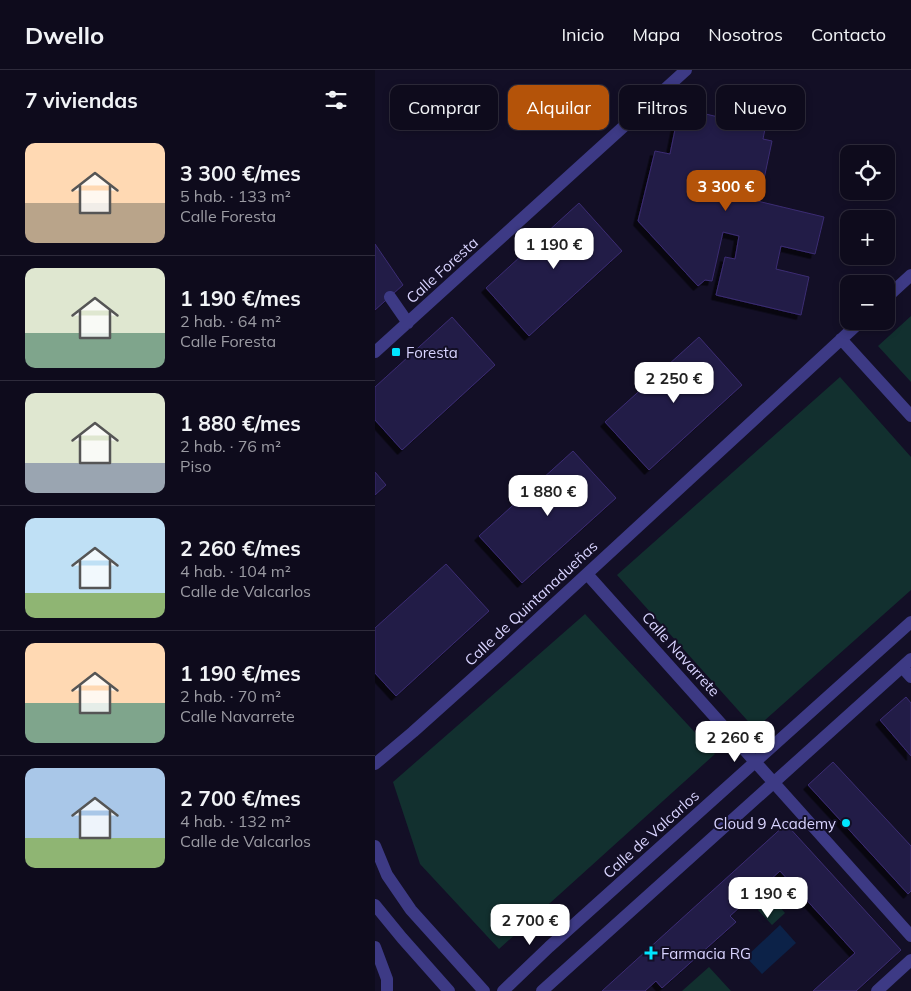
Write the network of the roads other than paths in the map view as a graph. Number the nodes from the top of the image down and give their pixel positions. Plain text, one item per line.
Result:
1 (686, 70) edge
2 (911, 275) edge
3 (895, 290) edge
4 (390, 297) dead end
5 (408, 322) junction
6 (851, 330) edge
7 (841, 339) junction
8 (375, 352) edge
9 (911, 416) edge
10 (587, 574) junction
11 (911, 622) edge
12 (906, 663) edge
13 (911, 677) edge
14 (757, 762) junction
15 (375, 764) edge
16 (774, 782) junction
17 (375, 846) edge
18 (375, 905) edge
19 (911, 936) edge
20 (375, 947) edge
21 (911, 960) edge
22 (387, 991) edge
23 (449, 991) edge
24 (484, 991) edge
25 (503, 991) edge
26 (542, 991) edge
27 (877, 991) edge

1 - 5 street, Calle Foresta
2 - 3 street
4 - 5 street
5 - 8 street, Calle Foresta
6 - 7 street, Calle de Quintanadueñas
7 - 9 street
7 - 10 street, Calle de Quintanadueñas
10 - 14 street, Calle Navarrete
10 - 15 street, Calle de Quintanadueñas
11 - 14 street, Calle de Valcarlos
12 - 13 street
12 - 16 street
14 - 16 street, Calle Navarrete
14 - 25 street, Calle de Valcarlos
16 - 19 street, Calle Navarrete
16 - 26 street
17 - 24 street
18 - 23 street
20 - 22 street
21 - 27 street

